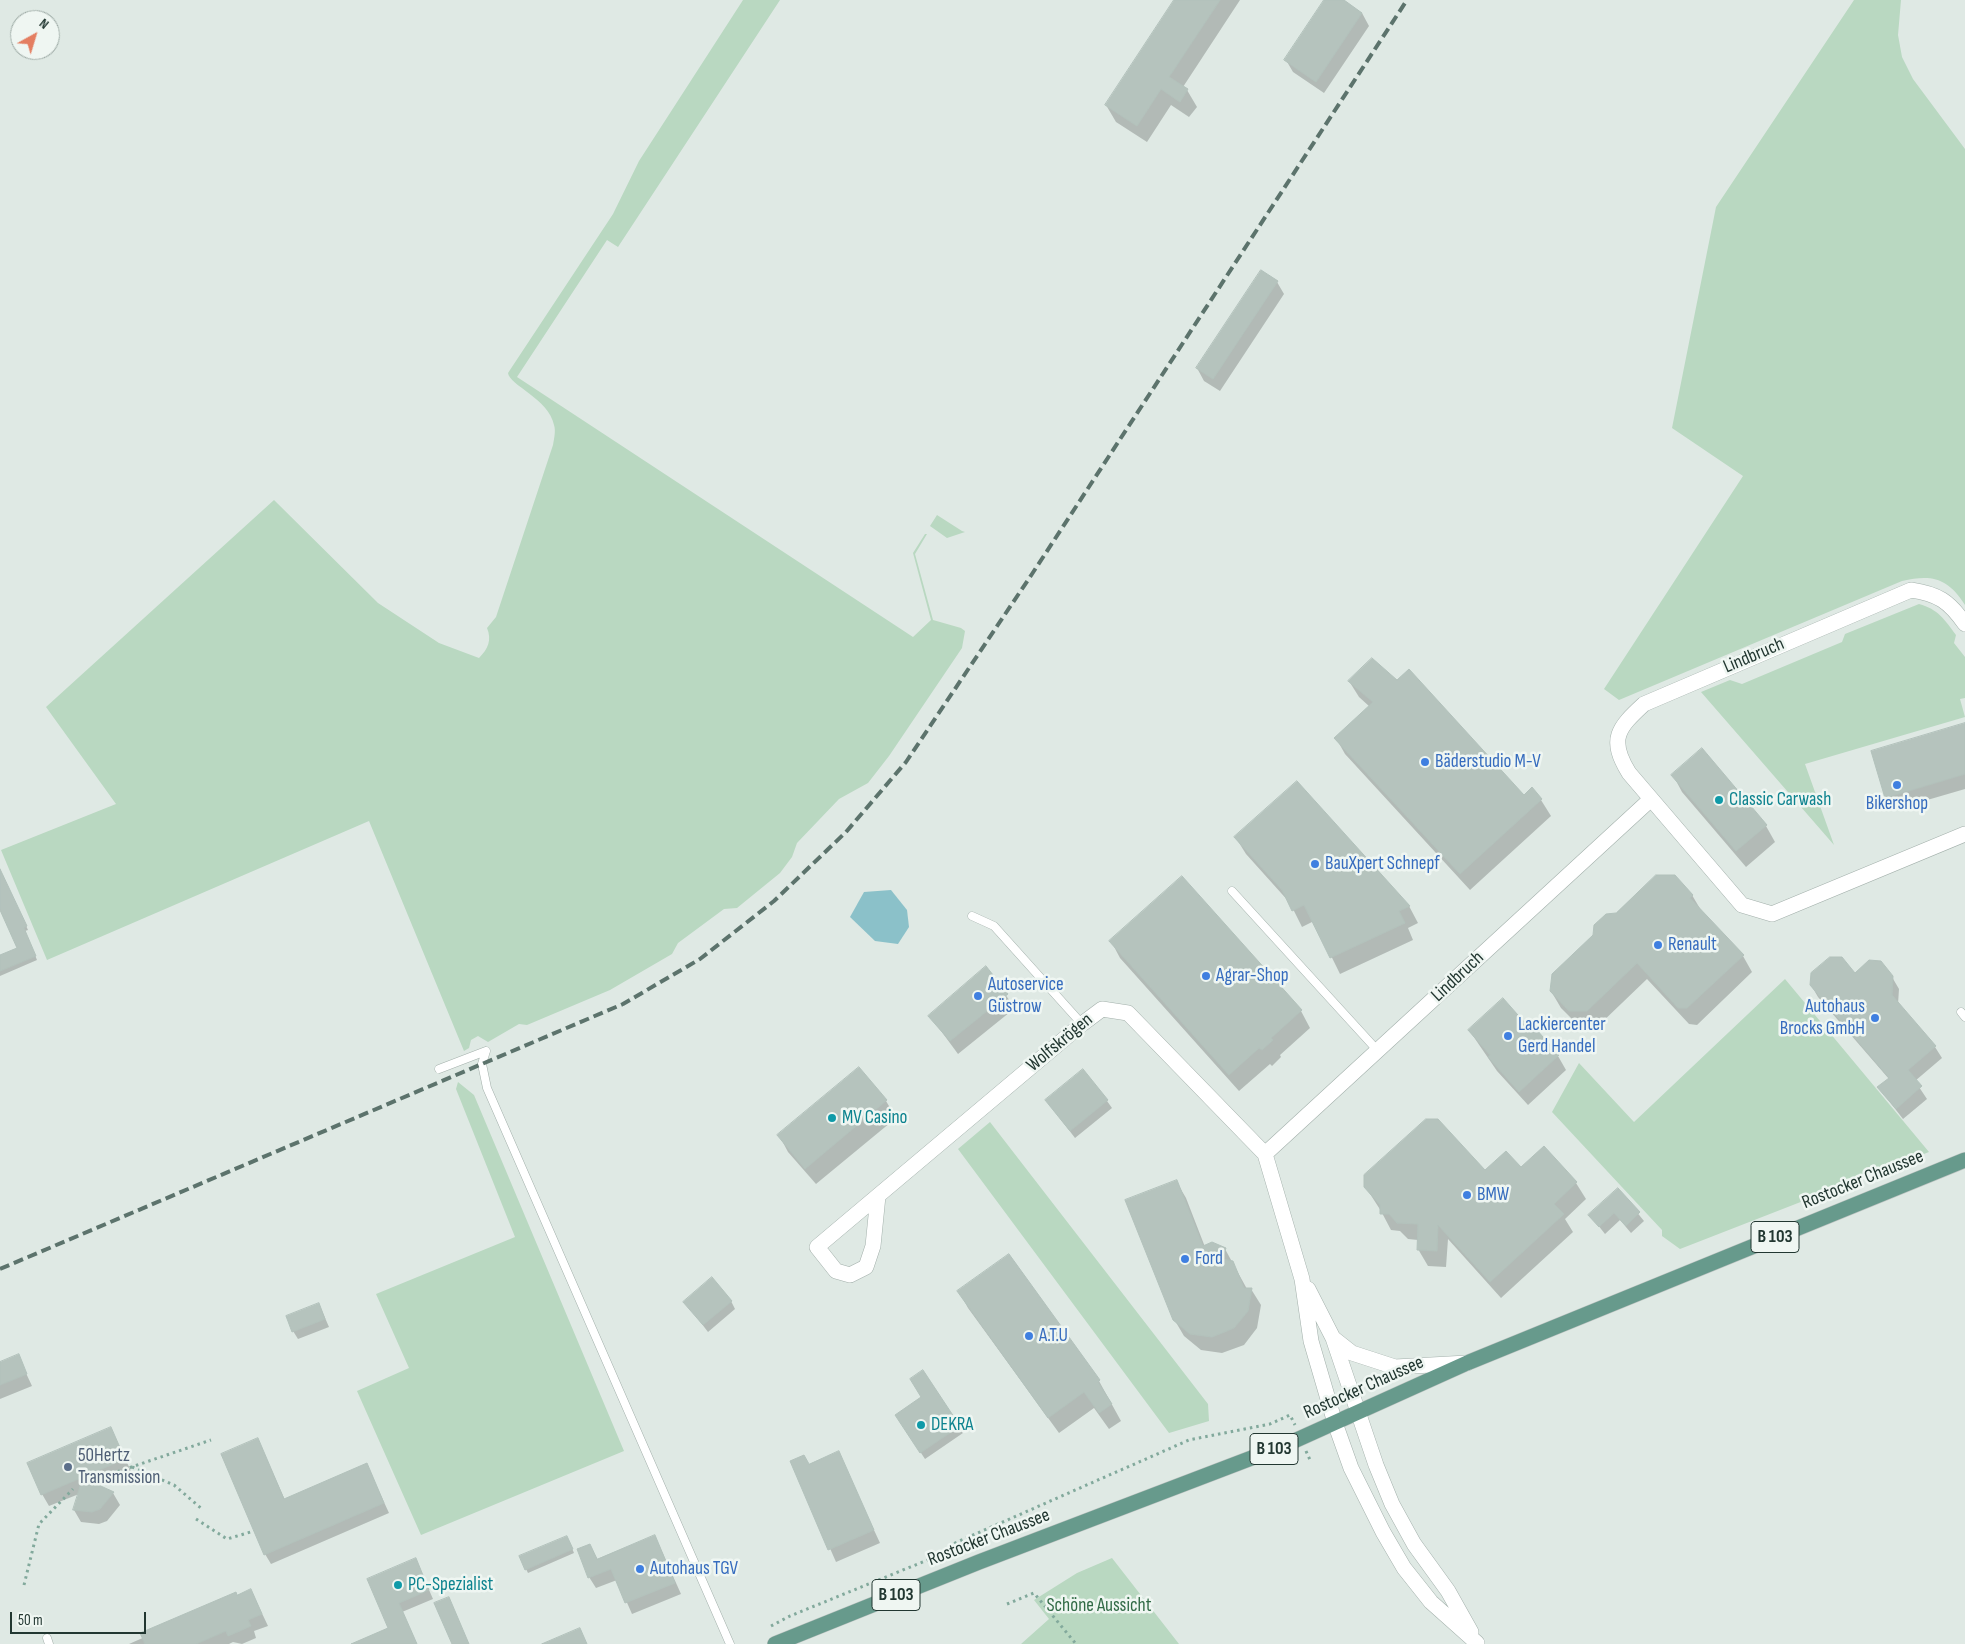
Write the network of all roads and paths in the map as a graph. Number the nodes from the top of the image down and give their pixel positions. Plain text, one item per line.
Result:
1 (1965, 624) edge
2 (1651, 799) junction
3 (1965, 834) edge
4 (1232, 891) dead end
5 (972, 916) dead end
6 (1082, 1024) junction
7 (1378, 1051) junction
8 (440, 1069) dead end
9 (1265, 1154) junction
10 (1965, 1160) edge
11 (878, 1196) junction
12 (1302, 1279) junction
13 (1333, 1338) junction
14 (1467, 1363) junction
15 (1359, 1412) junction
16 (1290, 1415) dead end
17 (1335, 1423) junction
18 (211, 1440) dead end
19 (132, 1467) junction
20 (100, 1478) dead end
21 (73, 1490) dead end
22 (202, 1509) dead end
23 (196, 1519) dead end
24 (254, 1531) dead end
25 (24, 1585) dead end
26 (1007, 1604) dead end
27 (769, 1627) dead end
28 (1477, 1643) edge
29 (730, 1644) edge
30 (775, 1644) edge
31 (1076, 1644) edge

1 - 2 street, Lindbruch
2 - 3 street, Lindbruch
2 - 7 street, Lindbruch
4 - 7 lane
5 - 6 lane
6 - 9 street, Wolfskrögen
6 - 11 street, Wolfskrögen
7 - 9 street, Lindbruch
8 - 29 lane
9 - 12 street, Wolfskrögen
10 - 14 main road, Rostocker Chaussee / B 103
11 - 11 street, Wolfskrögen
12 - 13 street, Wolfskrögen
12 - 17 street, Wolfskrögen
13 - 14 street, Wolfskrögen
13 - 15 street, Wolfskrögen
14 - 15 main road, Rostocker Chaussee / B 103
15 - 17 main road, Rostocker Chaussee / B 103
15 - 28 street, Wolfskrögen
16 - 27 path
17 - 28 street, Wolfskrögen
17 - 30 main road, Rostocker Chaussee / B 103
18 - 19 path
19 - 20 path
19 - 22 path
21 - 25 path
23 - 24 path
26 - 31 path

